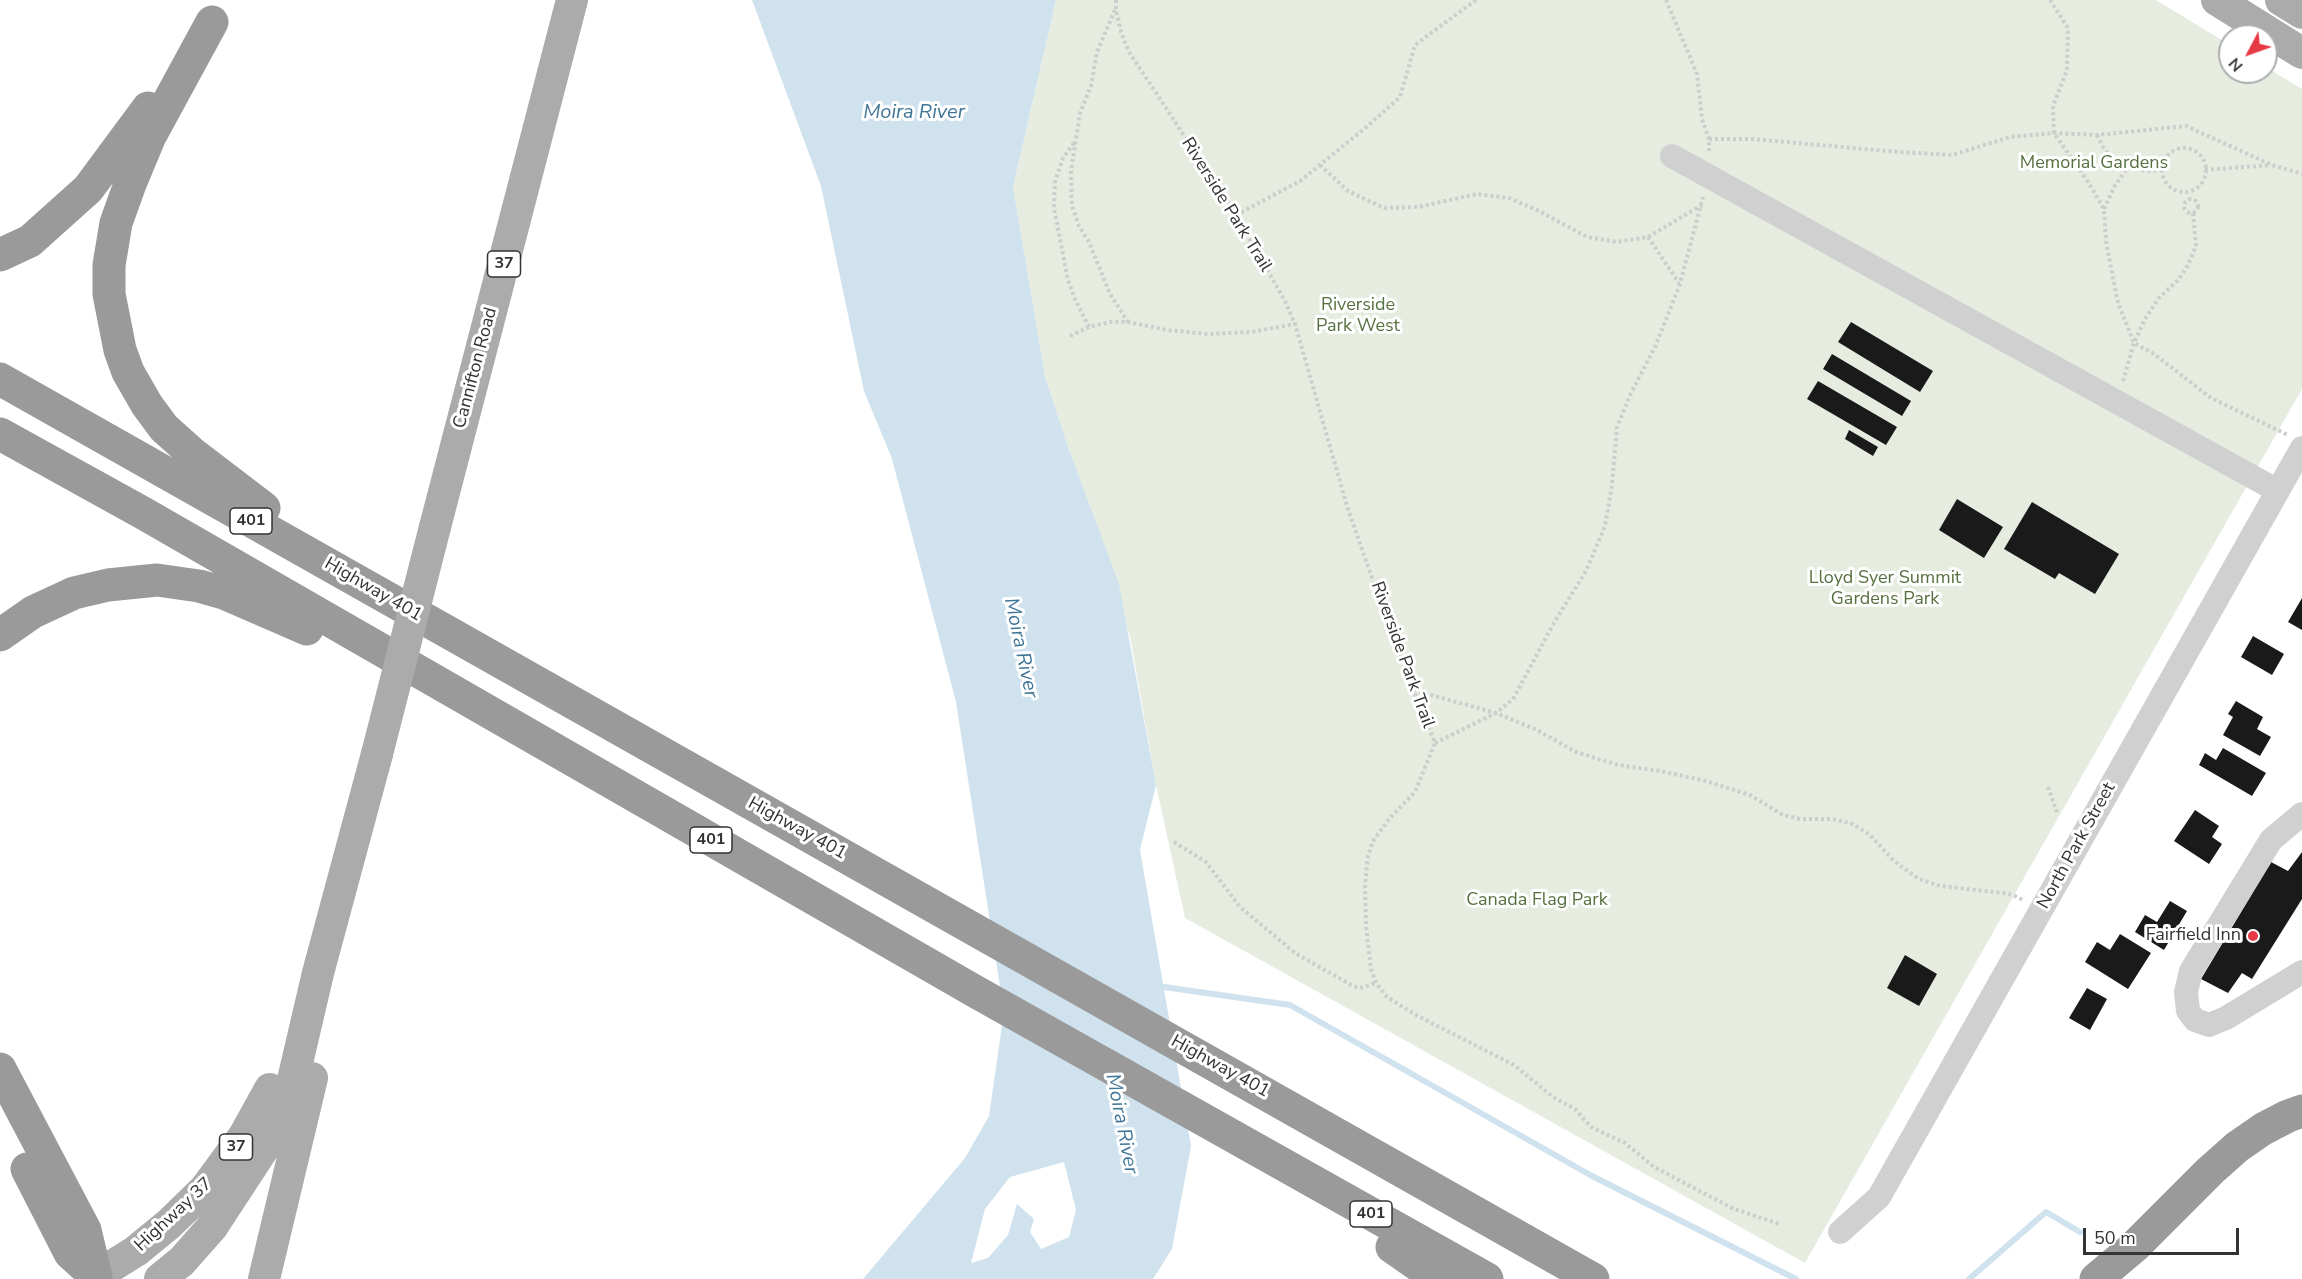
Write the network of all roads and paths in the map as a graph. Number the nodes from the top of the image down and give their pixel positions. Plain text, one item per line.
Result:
1 (572, 0) edge
2 (1116, 0) edge
3 (1476, 0) edge
4 (1666, 0) edge
5 (2050, 0) edge
6 (2217, 0) edge
7 (2281, 0) edge
8 (1116, 10) junction
9 (219, 11) edge
10 (2302, 13) edge
11 (2302, 52) edge
12 (2054, 133) junction
13 (2097, 135) junction
14 (1709, 139) junction
15 (1075, 143) junction
16 (1672, 156) dead end
17 (1320, 165) junction
18 (2272, 165) junction
19 (2128, 168) junction
20 (2162, 170) junction
21 (2205, 170) junction
22 (2302, 174) edge
23 (1708, 177) junction
24 (2188, 191) junction
25 (2189, 199) junction
26 (1702, 205) junction
27 (2104, 209) junction
28 (2193, 213) junction
29 (1236, 215) junction
30 (1648, 237) junction
31 (0, 255) edge
32 (1680, 284) junction
33 (1128, 322) junction
34 (1295, 324) junction
35 (1089, 327) junction
36 (1070, 336) dead end
37 (2134, 343) junction
38 (0, 379) edge
39 (2116, 401) junction
40 (0, 434) edge
41 (2297, 443) edge
42 (2278, 491) junction
43 (0, 635) edge
44 (502, 663) junction
45 (443, 688) junction
46 (1412, 689) junction
47 (1496, 713) junction
48 (1435, 742) junction
49 (378, 754) joint
50 (2048, 788) dead end
51 (2057, 812) dead end
52 (2302, 814) edge
53 (360, 824) junction
54 (1174, 842) dead end
55 (2013, 895) dead end
56 (2302, 972) edge
57 (318, 973) junction
58 (1376, 983) junction
59 (0, 1069) edge
60 (2302, 1111) edge
61 (0, 1113) edge
62 (1247, 1144) junction
63 (1450, 1197) junction
64 (1779, 1224) dead end
65 (1840, 1232) dead end
66 (2134, 1247) junction
67 (95, 1278) edge
68 (160, 1279) edge
69 (264, 1279) edge
70 (1438, 1279) edge
71 (1486, 1279) edge
72 (1593, 1279) edge
73 (1620, 1279) edge
74 (2096, 1279) edge
75 (2108, 1279) edge

1 - 49 main road, Cannifton Road / 37, bridge
2 - 8 path, Riverside Park Trail
3 - 17 path
4 - 14 path
5 - 12 path
6 - 11 main road
7 - 10 main road
8 - 15 path
8 - 29 path, Riverside Park Trail
9 - 31 highway
9 - 44 highway
12 - 13 path
12 - 14 path
12 - 27 path
13 - 18 path
13 - 19 path
14 - 23 path
15 - 33 path
15 - 35 path
16 - 23 street
17 - 29 path
17 - 30 path
18 - 21 path
18 - 22 path
19 - 20 path
19 - 27 path
20 - 21 path
20 - 24 path
21 - 24 path
23 - 26 path
23 - 39 street
24 - 25 path
25 - 28 path
25 - 28 path
26 - 30 path
26 - 32 path
27 - 37 path
28 - 37 path
29 - 34 path, Riverside Park Trail
30 - 32 path
32 - 47 path
33 - 34 path
33 - 35 path
34 - 46 path, Riverside Park Trail
35 - 36 path
37 - 39 path
37 - 41 path
38 - 44 highway, Highway 401 / 401
39 - 42 street
40 - 45 highway, 401
41 - 42 street, North Park Street
42 - 65 street, North Park Street
43 - 45 highway
44 - 63 highway, Highway 401 / 401
45 - 62 highway, 401
46 - 47 path
46 - 48 path, Riverside Park Trail
47 - 48 path
47 - 55 path
48 - 58 path, Riverside Park Trail
49 - 53 main road, Highway 37 / 37
50 - 51 path
52 - 56 street
53 - 57 main road, Highway 37 / 37
53 - 69 main road
54 - 58 path
57 - 67 main road, Highway 37 / 37
57 - 68 main road, Highway 37 / 37
58 - 64 path
59 - 67 highway
60 - 66 highway
61 - 67 highway
62 - 70 highway
62 - 71 highway, 401
63 - 72 highway, Highway 401 / 401
63 - 73 highway
66 - 74 highway
66 - 75 highway

